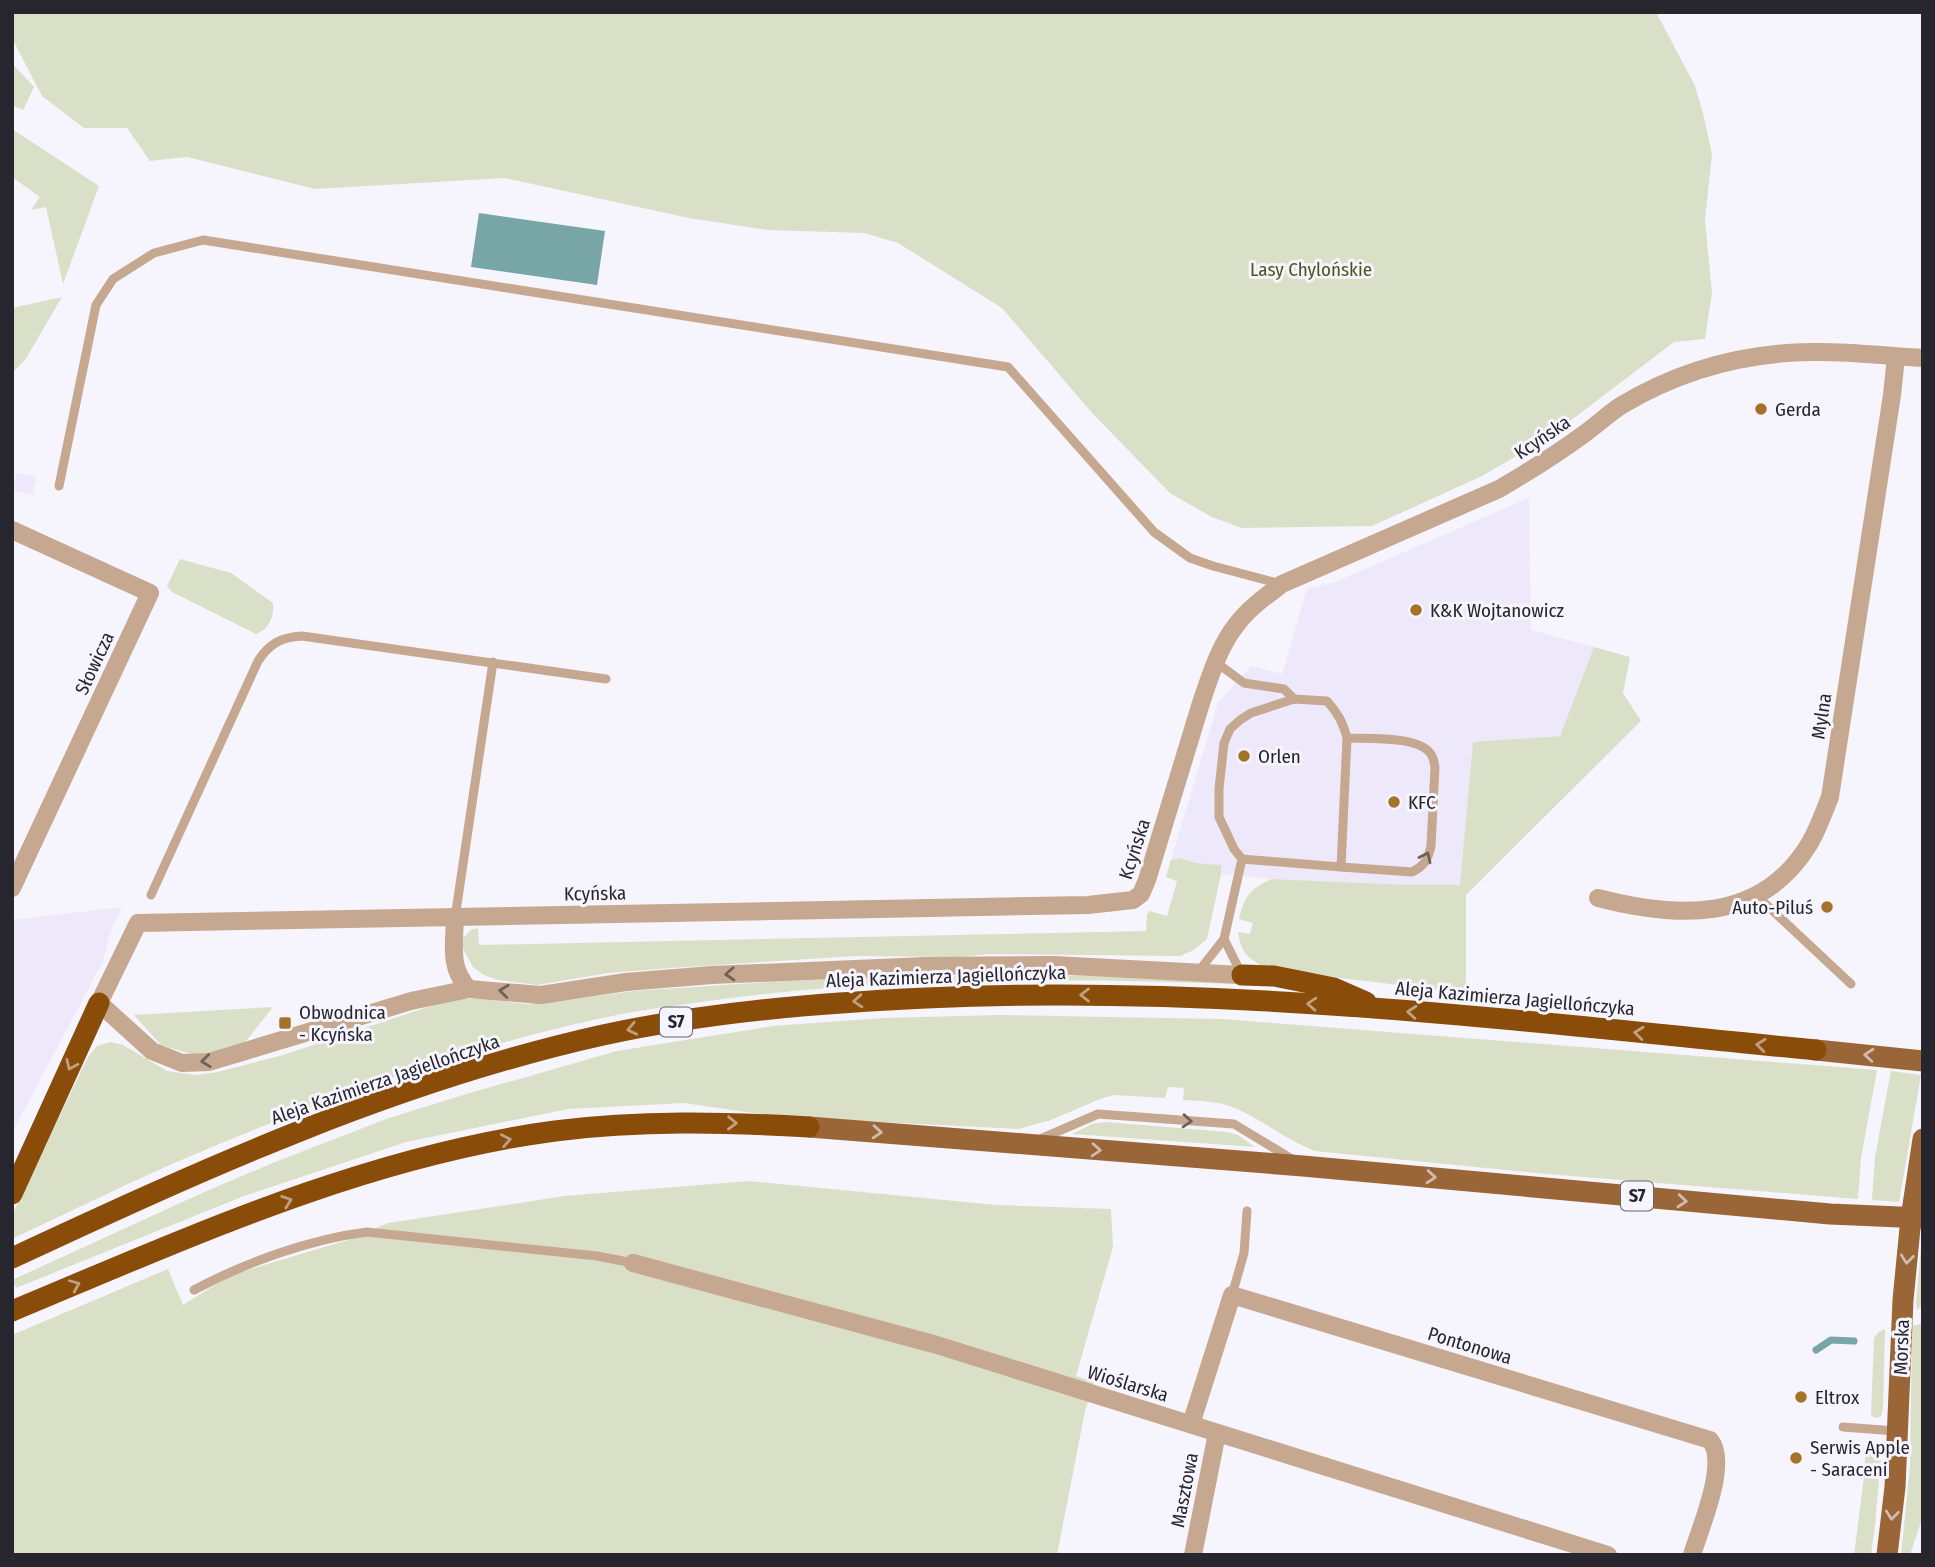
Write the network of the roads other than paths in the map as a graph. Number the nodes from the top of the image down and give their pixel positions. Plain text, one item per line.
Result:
1 (1896, 356) junction
2 (1923, 358) edge
3 (59, 486) dead end
4 (12, 530) edge
5 (1282, 584) junction
6 (494, 662) junction
7 (1217, 663) junction
8 (606, 679) dead end
9 (1294, 699) junction
10 (1347, 738) junction
11 (1242, 859) junction
12 (1341, 867) junction
13 (12, 888) edge
14 (151, 895) dead end
15 (1756, 895) junction
16 (1598, 898) dead end
17 (455, 918) junction
18 (1224, 939) junction
19 (1198, 972) junction
20 (1242, 975) junction
21 (1851, 984) dead end
22 (470, 989) junction
23 (99, 1003) junction
24 (1380, 1009) junction
25 (1816, 1050) joint
26 (1923, 1061) edge
27 (809, 1127) joint
28 (1923, 1139) edge
29 (1027, 1145) junction
30 (1303, 1166) junction
31 (12, 1194) edge
32 (1247, 1211) dead end
33 (1917, 1218) edge
34 (12, 1258) edge
35 (632, 1263) joint
36 (194, 1290) dead end
37 (1232, 1295) junction
38 (12, 1311) edge
39 (1191, 1424) junction
40 (1843, 1427) dead end
41 (1898, 1431) junction
42 (1217, 1433) junction
43 (1193, 1555) edge
44 (1608, 1555) edge
45 (1692, 1555) edge
46 (1887, 1555) edge

1 - 2 street, Kcyńska
1 - 5 street, Kcyńska
1 - 15 street, Mylna
3 - 5 lane
4 - 13 street, Słowicza
5 - 7 street, Kcyńska
6 - 8 lane
6 - 14 lane
6 - 17 lane
7 - 9 lane
7 - 17 street, Kcyńska
9 - 10 lane
9 - 11 lane
10 - 12 lane
12 -> 10 lane
11 - 12 lane
11 - 18 lane
15 - 16 street, Mylna
15 - 21 lane
17 - 22 street
17 - 23 street, Kcyńska
18 - 19 lane
18 - 20 lane
19 - 20 street
19 -> 22 street
20 - 24 highway
22 -> 23 street
23 -> 31 highway
25 -> 24 highway, Aleja Kazimierza Jagiellończyka / S7
24 -> 34 highway, Aleja Kazimierza Jagiellończyka / S7
26 -> 25 main road, Aleja Kazimierza Jagiellończyka / S7
27 -> 29 main road, S7
38 -> 27 highway, S7
28 - 33 main road, Morska
29 -> 30 main road, S7
29 -> 30 lane
30 -> 33 main road, S7
32 - 37 lane
33 -> 41 main road, Morska
35 - 36 lane
35 - 39 street, Wioślarska
37 - 39 street
37 - 45 street, Pontonowa
39 - 42 street, Wioślarska
40 - 41 lane
41 -> 46 main road, Morska
42 - 43 street, Masztowa
42 - 44 street, Wioślarska

